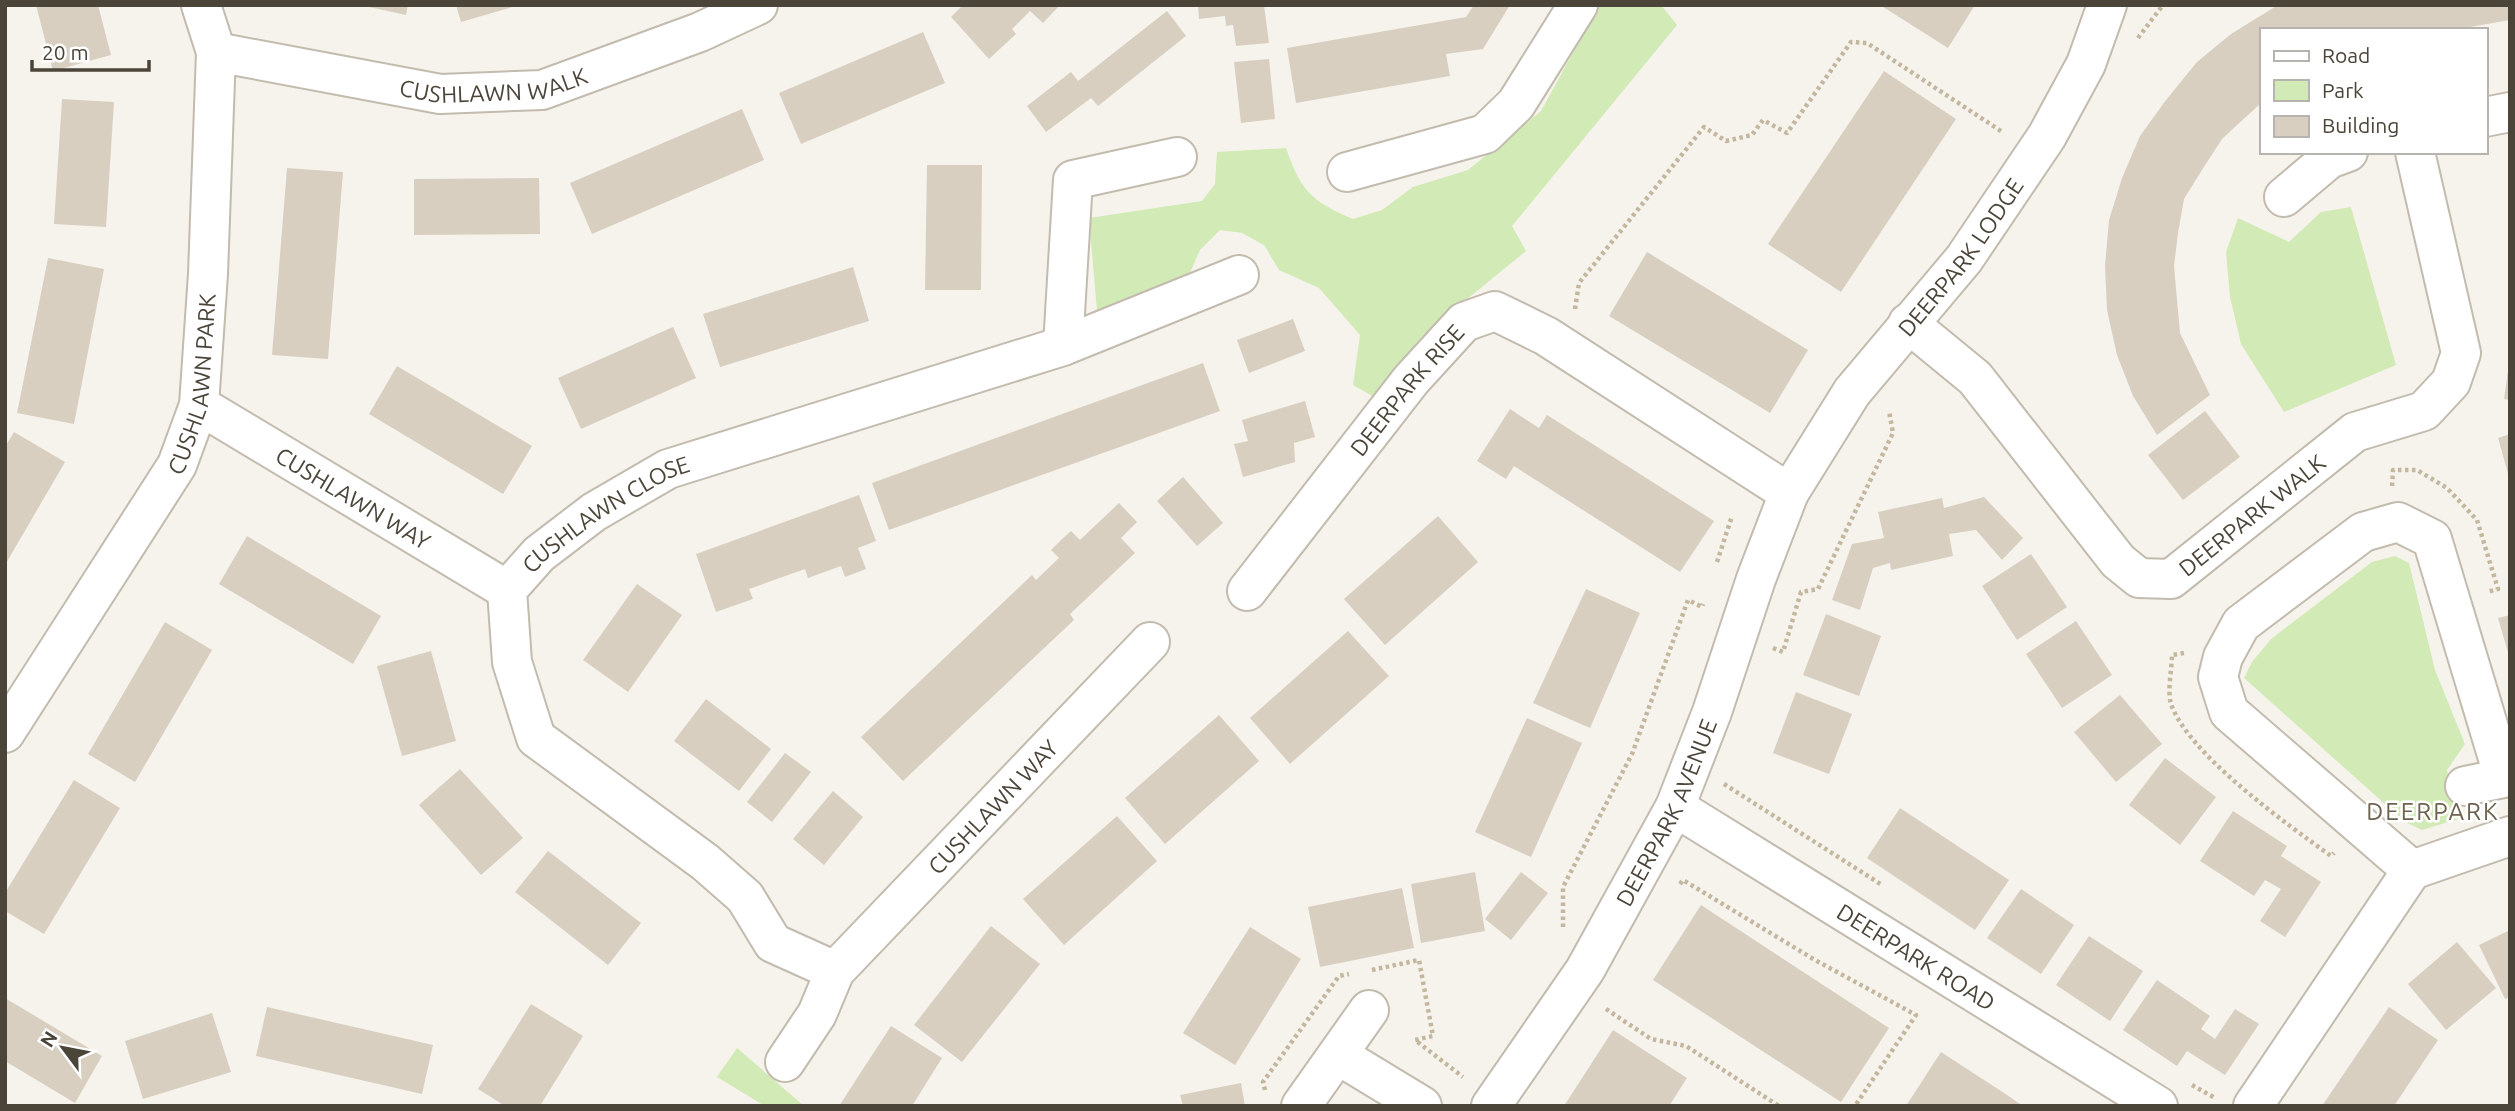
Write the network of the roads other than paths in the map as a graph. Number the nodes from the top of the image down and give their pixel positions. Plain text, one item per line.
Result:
1 (201, 5) edge
2 (758, 5) edge
3 (1578, 5) edge
4 (2107, 5) edge
5 (216, 52) junction
6 (2510, 112) edge
7 (2487, 117) edge
8 (2343, 154) edge
9 (2415, 154) edge
10 (1178, 157) dead end
11 (1347, 172) dead end
12 (2284, 197) dead end
13 (1240, 275) dead end
14 (1908, 323) junction
15 (1063, 346) junction
16 (199, 405) junction
17 (1789, 493) junction
18 (507, 590) junction
19 (1247, 591) dead end
20 (1150, 642) dead end
21 (9, 719) edge
22 (2465, 786) dead end
23 (1675, 807) junction
24 (2510, 836) edge
25 (2412, 870) junction
26 (835, 971) junction
27 (1369, 1010) dead end
28 (1338, 1055) junction
29 (785, 1062) dead end
30 (2239, 1102) edge
31 (1301, 1106) edge
32 (1422, 1106) edge
33 (1491, 1106) edge
34 (2158, 1106) edge

1 - 5 street, CUSHLAWN PARK
2 - 5 street, CUSHLAWN WALK
3 - 11 street
4 - 14 street, DEERPARK LODGE
5 - 16 street, CUSHLAWN PARK
6 - 7 street
8 - 12 street
9 - 14 street, DEERPARK WALK
10 - 15 street
13 - 15 street, CUSHLAWN CLOSE
14 - 17 street, DEERPARK LODGE
15 - 18 street, CUSHLAWN CLOSE
16 - 18 street, CUSHLAWN WAY
16 - 21 street, CUSHLAWN PARK
17 - 19 street, DEERPARK RISE
17 - 23 street, DEERPARK AVENUE
18 - 26 street, CUSHLAWN CLOSE
20 - 26 street, CUSHLAWN WAY
22 - 25 street
23 - 33 street, DEERPARK AVENUE
23 - 34 street, DEERPARK ROAD
24 - 25 street
25 - 30 street
26 - 29 street, CUSHLAWN WAY
27 - 28 street
28 - 31 street
28 - 32 street

